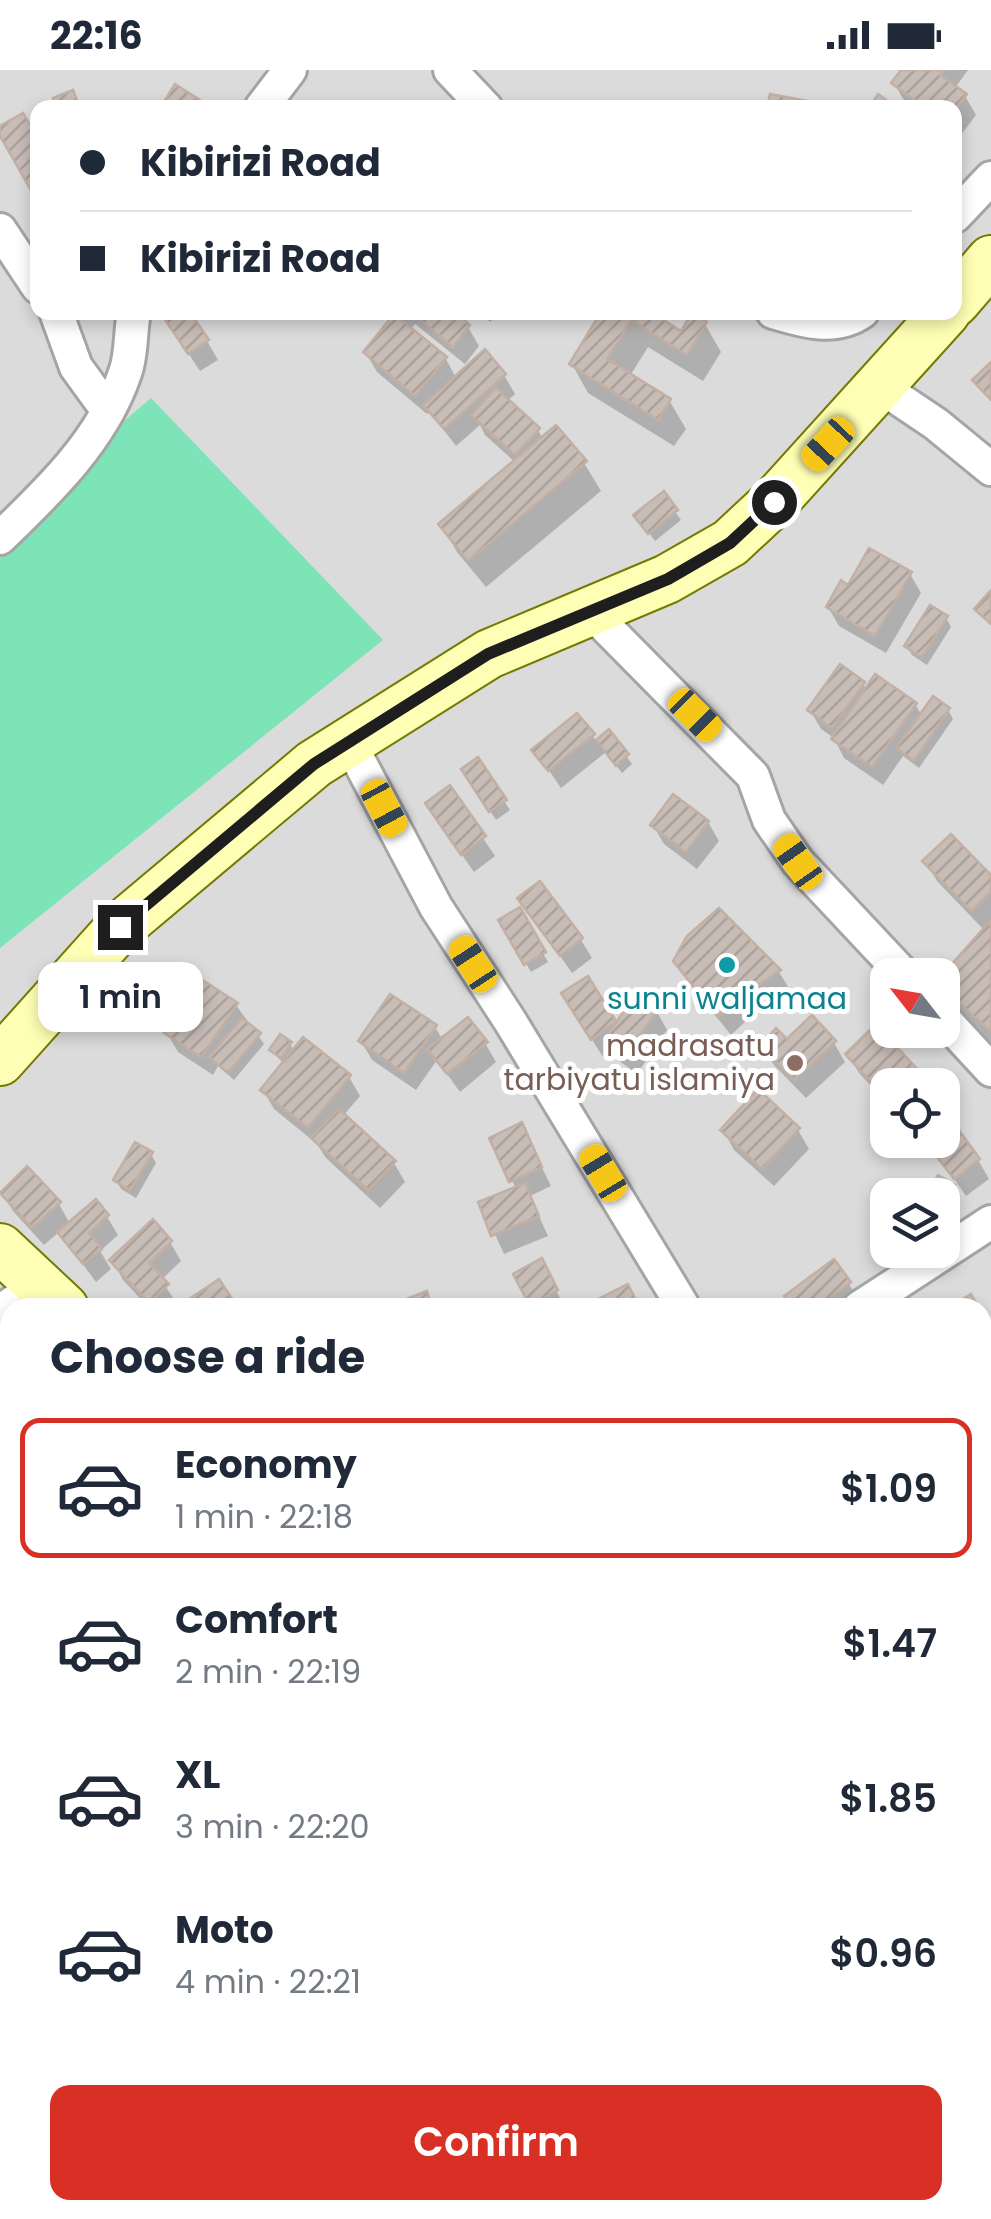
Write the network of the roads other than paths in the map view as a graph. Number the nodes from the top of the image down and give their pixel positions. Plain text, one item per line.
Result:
1 (290, 70) edge
2 (450, 70) edge
3 (267, 100) edge
4 (478, 100) edge
5 (991, 178) edge
6 (962, 209) edge
7 (0, 230) edge
8 (991, 260) edge
9 (30, 275) edge
10 (962, 294) edge
11 (59, 320) edge
12 (133, 320) edge
13 (798, 320) edge
14 (851, 320) edge
15 (939, 320) edge
16 (881, 387) junction
17 (108, 411) junction
18 (991, 469) edge
19 (0, 538) edge
20 (590, 612) junction
21 (349, 742) junction
22 (888, 958) edge
23 (960, 1036) edge
24 (0, 1061) edge
25 (991, 1070) edge
26 (991, 1222) edge
27 (0, 1248) edge
28 (52, 1295) edge
29 (678, 1298) edge
30 (874, 1298) edge

1 - 3 street
2 - 4 street
5 - 6 street
7 - 9 street
8 - 10 street
11 - 17 street
12 - 17 street
13 - 14 street
15 - 16 street
16 - 18 street
16 - 20 street
17 - 19 street
20 - 21 street
20 - 22 street
21 - 24 street
21 - 29 street
23 - 25 street
26 - 30 street
27 - 28 street

